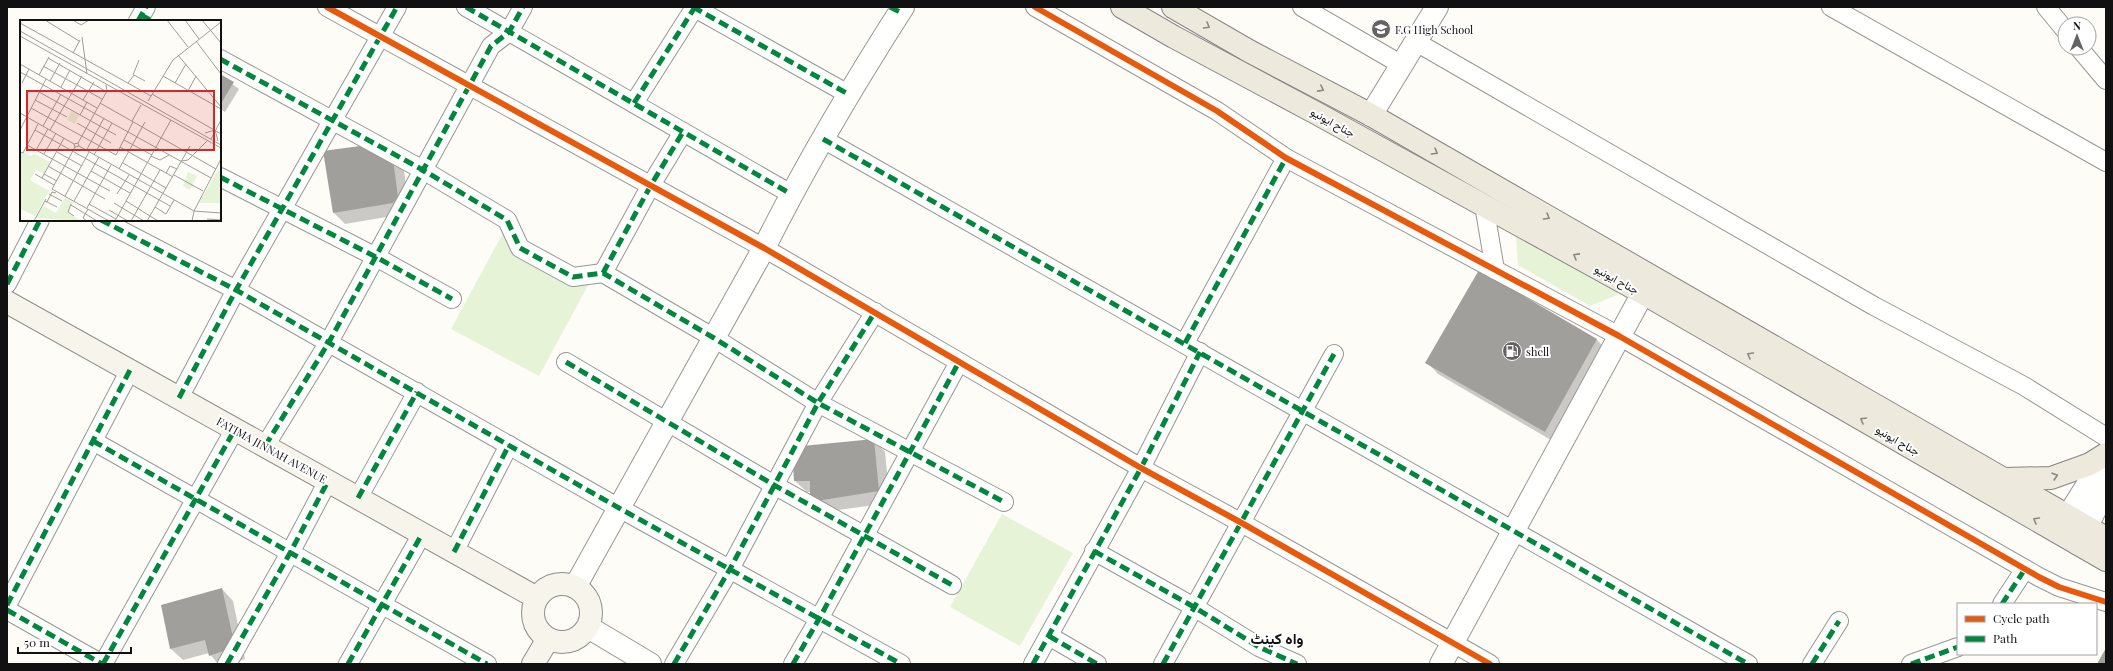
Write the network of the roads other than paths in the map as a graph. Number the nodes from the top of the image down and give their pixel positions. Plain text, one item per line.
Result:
1 (327, 7) edge
2 (397, 7) edge
3 (466, 7) edge
4 (523, 7) edge
5 (694, 7) edge
6 (1035, 7) edge
7 (1122, 7) edge
8 (1173, 7) edge
9 (1302, 7) edge
10 (1437, 7) edge
11 (1831, 7) edge
12 (2046, 7) edge
13 (898, 9) edge
14 (2057, 20) edge
15 (509, 32) junction
16 (381, 36) junction
17 (1416, 42) junction
18 (2086, 56) edge
19 (221, 60) edge
20 (1402, 65) junction
21 (2106, 80) edge
22 (469, 85) junction
23 (848, 94) junction
24 (634, 103) junction
25 (1371, 115) junction
26 (333, 122) junction
27 (683, 132) junction
28 (823, 139) junction
29 (1286, 158) junction
30 (2106, 162) edge
31 (423, 170) junction
32 (221, 178) edge
33 (651, 185) junction
34 (791, 194) junction
35 (1484, 205) junction
36 (283, 211) junction
37 (39, 221) edge
38 (104, 221) edge
39 (764, 248) junction
40 (376, 257) junction
41 (1495, 270) junction
42 (603, 273) junction
43 (7, 284) edge
44 (236, 290) junction
45 (1643, 293) junction
46 (452, 299) dead end
47 (7, 302) edge
48 (874, 312) junction
49 (1619, 336) junction
50 (714, 338) junction
51 (329, 342) junction
52 (1193, 348) junction
53 (1334, 354) dead end
54 (566, 362) dead end
55 (959, 362) junction
56 (130, 370) junction
57 (417, 392) junction
58 (179, 398) junction
59 (818, 403) junction
60 (1303, 410) junction
61 (668, 422) junction
62 (235, 429) junction
63 (2106, 437) edge
64 (93, 441) junction
65 (509, 445) junction
66 (265, 446) junction
67 (910, 452) junction
68 (2106, 454) edge
69 (2106, 462) edge
70 (1141, 468) junction
71 (2002, 479) junction
72 (328, 481) junction
73 (774, 485) junction
74 (2106, 488) edge
75 (358, 498) junction
76 (195, 499) junction
77 (1004, 502) dead end
78 (619, 508) junction
79 (1240, 522) junction
80 (2072, 530) junction
81 (1513, 531) junction
82 (422, 534) junction
83 (865, 535) junction
84 (2106, 538) edge
85 (1094, 551) junction
86 (454, 552) junction
87 (290, 553) junction
88 (2106, 560) edge
89 (730, 569) junction
90 (2025, 569) junction
91 (952, 585) dead end
92 (575, 587) junction
93 (536, 598) junction
94 (2106, 602) edge
95 (2003, 603) edge
96 (381, 604) junction
97 (7, 605) edge
98 (1194, 607) junction
99 (7, 610) edge
100 (819, 619) junction
101 (1839, 621) dead end
102 (588, 627) junction
103 (1049, 636) junction
104 (548, 638) junction
105 (1452, 643) junction
106 (1957, 647) edge
107 (102, 664) edge
108 (227, 664) edge
109 (348, 664) edge
110 (487, 664) edge
111 (533, 664) edge
112 (650, 664) edge
113 (674, 664) edge
114 (793, 664) edge
115 (902, 664) edge
116 (1033, 664) edge
117 (1098, 664) edge
118 (1163, 664) edge
119 (1297, 664) edge
120 (1441, 664) edge
121 (1490, 664) edge
122 (1748, 664) edge
123 (1812, 664) edge
124 (1911, 664) edge

1 - 16 street
2 - 16 street
3 - 15 street
4 - 15 street
5 - 23 street
5 - 24 street
6 - 29 street
7 - 35 main road, جناح ایونیو
8 -> 25 main road, جناح ایونیو
9 - 20 street
10 - 17 street
11 - 30 street
12 - 14 street
13 - 23 street
15 - 22 street
15 - 24 street
16 - 22 street
16 - 26 street
17 - 20 street
17 - 63 street
18 - 21 street
19 - 26 street
20 - 25 street
22 - 31 street
22 - 33 street
23 - 28 street
24 - 27 street
25 -> 71 main road, جناح ایونیو
26 - 31 street
26 - 36 street
27 - 33 street
27 - 34 street
28 - 34 street
28 - 52 street
29 - 41 street
29 - 52 street
31 - 40 street
31 - 42 street
32 - 36 street
33 - 39 street
33 - 42 street
34 - 39 street
35 - 41 street
45 -> 35 main road, جناح ایونیو
36 - 40 street
36 - 44 street
37 - 43 street
38 - 44 street
39 - 48 street
39 - 50 street
40 - 46 street
40 - 51 street
41 - 49 street
42 - 50 street
44 - 51 street
44 - 58 street
45 - 49 street
80 -> 45 main road, جناح ایونیو
47 - 56 main road, FATIMA JINNAH AVENUE
48 - 55 street
48 - 59 street
49 - 81 street
49 - 90 street
50 - 59 street
50 - 61 street
51 - 57 street
51 - 66 street
52 - 60 street
52 - 70 street
53 - 60 street
54 - 61 street
55 - 67 street
55 - 70 street
56 - 58 main road, FATIMA JINNAH AVENUE
56 - 64 street
57 - 65 street
57 - 75 street
58 - 62 main road, FATIMA JINNAH AVENUE
59 - 67 street
59 - 73 street
60 - 79 street
60 - 81 street
61 - 73 street
61 - 78 street
62 - 66 main road, FATIMA JINNAH AVENUE
62 - 76 street
64 - 76 street
64 - 97 street
65 - 78 street
65 - 86 street
66 - 72 main road, FATIMA JINNAH AVENUE
67 - 77 street
67 - 83 street
71 -> 68 main road
69 - 80 street
70 - 79 street
70 - 85 street
71 - 80 main road, جناح ایونیو
72 - 75 main road, FATIMA JINNAH AVENUE
72 - 87 street
73 - 83 street
73 - 89 street
74 - 80 street
75 - 82 main road, FATIMA JINNAH AVENUE
76 - 87 street
76 - 107 street
78 - 89 street
78 - 92 street
79 - 98 street
79 - 105 street
80 - 84 main road, جناح ایونیو
80 - 88 main road, جناح ایونیو
81 - 105 street
81 - 122 street
82 - 86 main road, FATIMA JINNAH AVENUE
82 - 96 street
83 - 91 street
83 - 100 street
85 - 98 street
85 - 103 street
86 - 93 main road, FATIMA JINNAH AVENUE
87 - 96 street
87 - 108 street
89 - 100 street
89 - 113 street
90 - 94 street
90 - 95 street
92 - 93 main road
92 - 102 main road
93 - 104 main road
96 - 109 street
96 - 110 street
98 - 118 street
98 - 119 street
99 - 107 street
100 - 114 street
100 - 115 street
101 - 123 street
102 - 104 main road
102 - 112 street
103 - 116 street
103 - 117 street
104 - 111 main road
105 - 120 street
105 - 121 street
106 - 124 street

